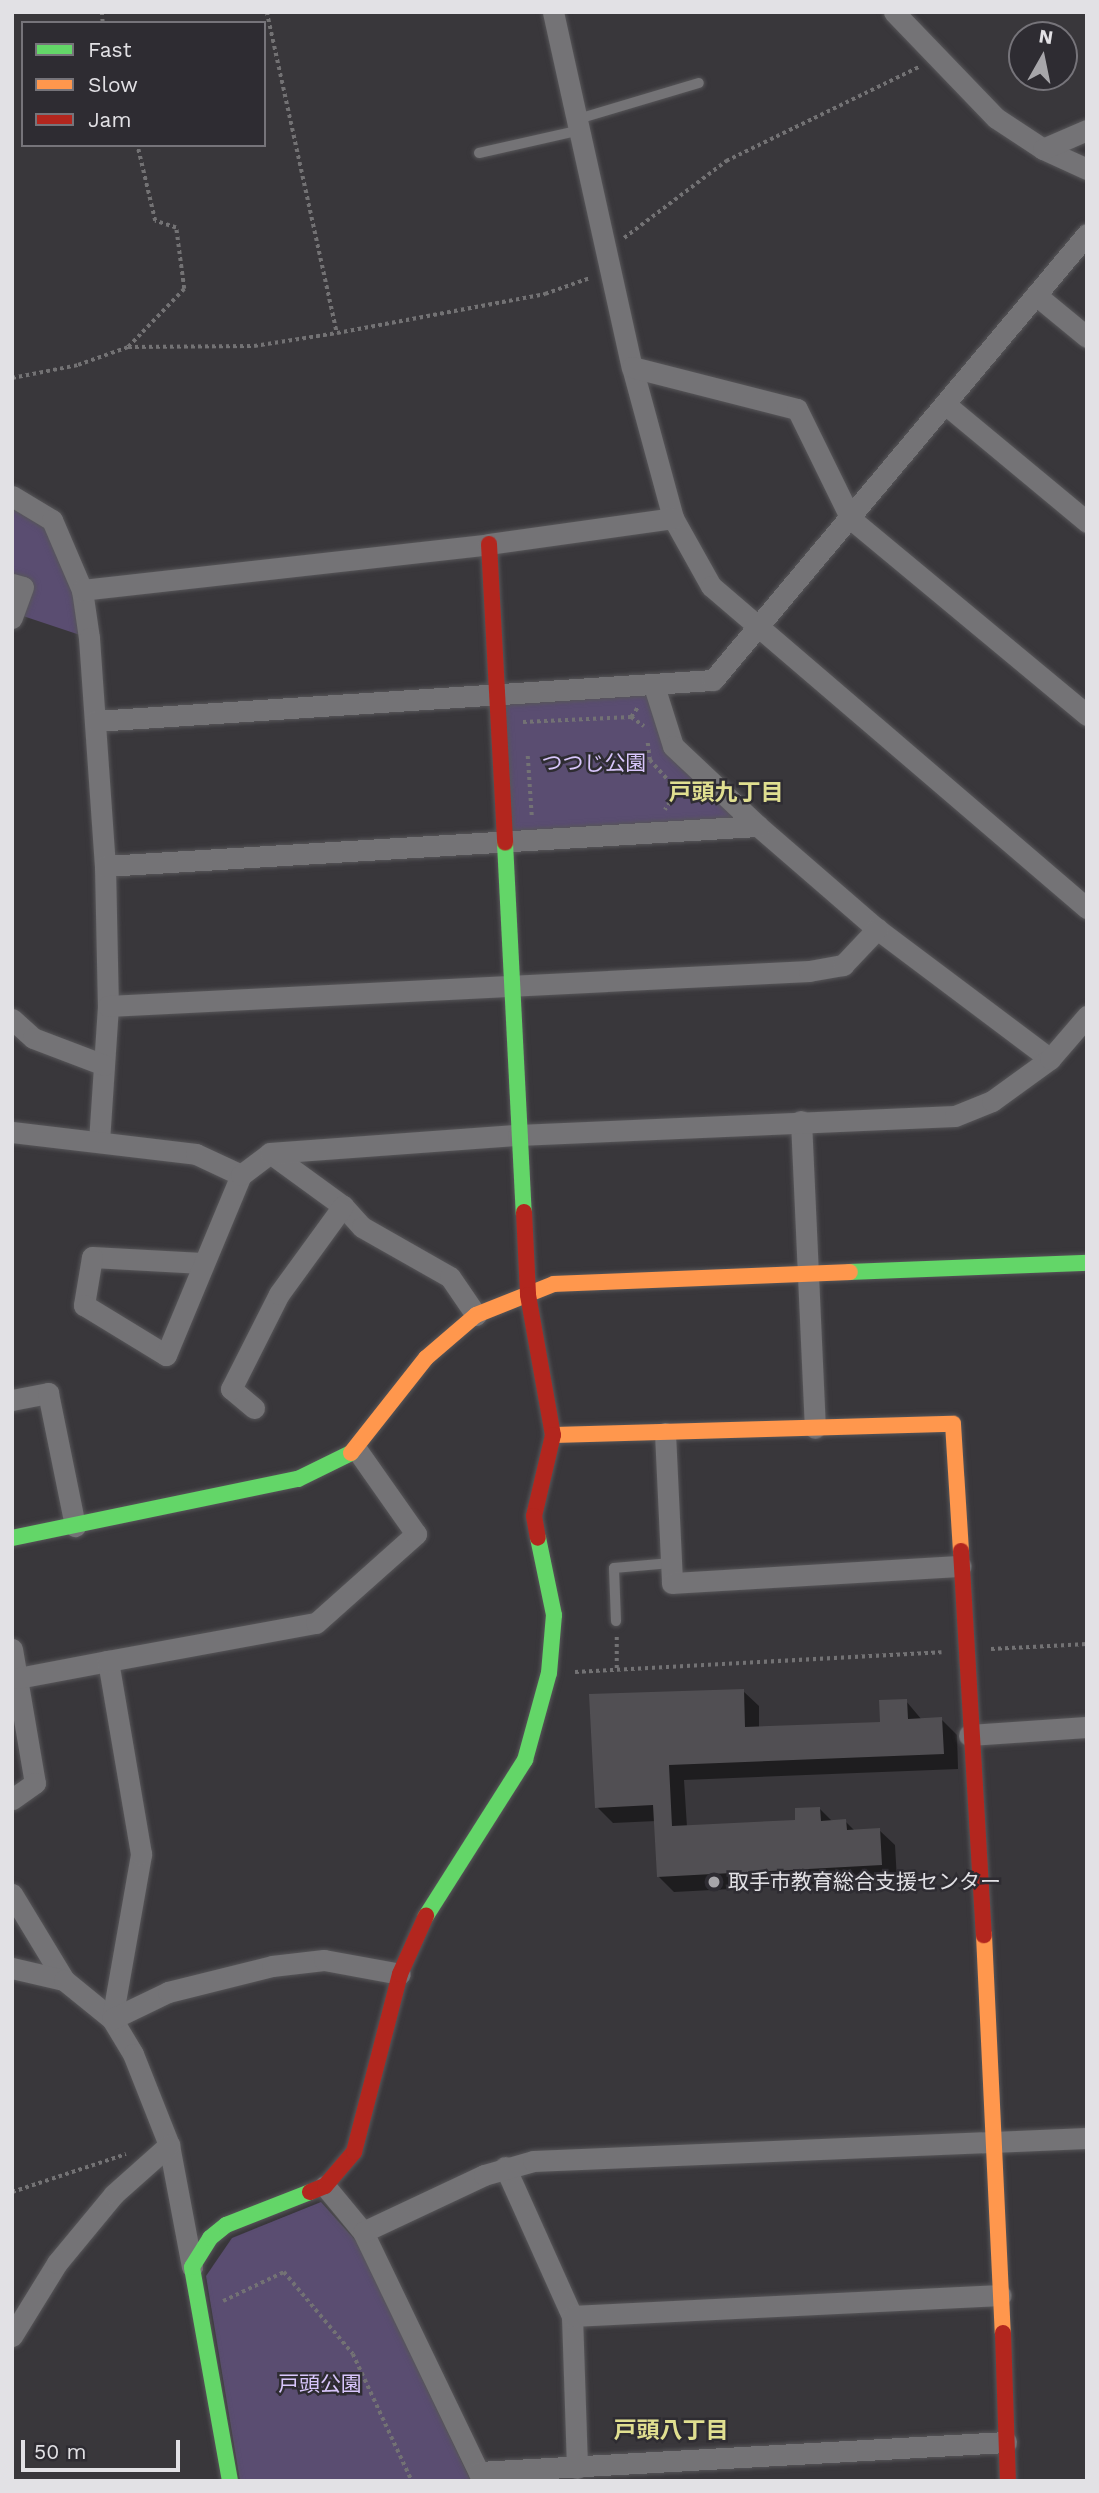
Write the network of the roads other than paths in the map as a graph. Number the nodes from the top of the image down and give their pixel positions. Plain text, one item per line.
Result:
1 (553, 12) edge
2 (894, 12) edge
3 (699, 83) dead end
4 (579, 124) junction
5 (1087, 130) edge
6 (1042, 149) junction
7 (479, 153) dead end
8 (1087, 169) edge
9 (1087, 234) edge
10 (1036, 295) junction
11 (1087, 337) edge
12 (632, 367) junction
13 (945, 404) junction
14 (12, 496) edge
15 (673, 518) junction
16 (851, 519) junction
17 (1087, 522) edge
18 (489, 544) junction
19 (12, 584) edge
20 (82, 590) junction
21 (12, 618) edge
22 (758, 628) junction
23 (653, 686) junction
24 (497, 695) junction
25 (1087, 715) edge
26 (95, 721) junction
27 (758, 826) junction
28 (504, 842) junction
29 (105, 866) junction
30 (1087, 908) edge
31 (877, 929) junction
32 (512, 985) junction
33 (108, 1006) junction
34 (1087, 1016) edge
35 (12, 1019) edge
36 (1050, 1059) junction
37 (104, 1065) junction
38 (801, 1121) junction
39 (12, 1132) edge
40 (518, 1135) junction
41 (99, 1141) junction
42 (270, 1153) junction
43 (241, 1175) junction
44 (343, 1206) junction
45 (202, 1263) junction
46 (1087, 1264) edge
47 (807, 1276) junction
48 (528, 1295) junction
49 (476, 1315) junction
50 (12, 1400) edge
51 (254, 1408) dead end
52 (815, 1427) junction
53 (665, 1433) junction
54 (553, 1435) junction
55 (357, 1450) junction
56 (75, 1526) junction
57 (12, 1538) edge
58 (671, 1563) junction
59 (961, 1566) junction
60 (616, 1620) road end
61 (12, 1649) edge
62 (108, 1661) junction
63 (18, 1678) junction
64 (1087, 1727) edge
65 (969, 1735) junction
66 (12, 1799) edge
67 (12, 1894) edge
68 (12, 1968) edge
69 (400, 1974) junction
70 (64, 1980) junction
71 (112, 2019) junction
72 (1087, 2138) edge
73 (996, 2143) junction
74 (169, 2146) junction
75 (505, 2167) junction
76 (325, 2186) junction
77 (363, 2232) junction
78 (192, 2267) junction
79 (1000, 2295) junction
80 (572, 2316) junction
81 (12, 2336) edge
82 (1006, 2442) junction
83 (577, 2468) junction
84 (481, 2477) edge
85 (230, 2481) edge
86 (1008, 2481) edge

1 - 4 street
2 - 6 street
3 - 4 lane
4 - 7 lane
4 - 12 street
5 - 6 street
6 - 8 street
9 - 10 street
10 - 11 street
10 - 13 street
12 - 15 street
12 - 16 street
13 - 16 street
13 - 17 street
14 - 20 street
15 - 18 street
15 - 22 street
16 - 22 street
16 - 25 street
18 - 20 street
18 - 24 street
19 - 21 street
20 - 26 street
22 - 23 street
22 - 30 street
23 - 24 street
23 - 27 street
24 - 26 street
24 - 28 street
26 - 29 street
27 - 28 street
27 - 31 street
28 - 29 street
28 - 32 street
29 - 33 street
31 - 32 street
31 - 36 street
32 - 33 street
32 - 40 street
33 - 37 street
34 - 36 street
35 - 37 street
36 - 38 street
37 - 41 street
38 - 40 street
38 - 47 street
39 - 41 street
40 - 42 street
40 - 48 street
41 - 43 street
42 - 43 street
42 - 44 street
43 - 45 street
44 - 49 street
44 - 51 street
45 - 45 street
46 - 47 street
47 - 48 street
47 - 52 street
48 - 49 street
48 - 54 street
49 - 55 street
50 - 56 street
52 - 53 street
52 - 59 street
53 - 54 street
53 - 58 street
54 - 69 street
55 - 56 street
55 - 62 street
56 - 57 street
58 - 59 street
58 - 60 lane
59 - 65 street
61 - 63 street
62 - 63 street
62 - 71 street
63 - 66 street
64 - 65 street
65 - 73 street
67 - 70 street
68 - 70 street
69 - 71 street
69 - 76 street
70 - 71 street
71 - 74 street
72 - 73 street
73 - 75 street
73 - 79 street
74 - 78 street
74 - 81 street
75 - 77 street
75 - 80 street
76 - 77 street
76 - 78 street
77 - 84 street
78 - 85 street
79 - 80 street
79 - 82 street
80 - 83 street
82 - 83 street
82 - 86 street
83 - 84 street

